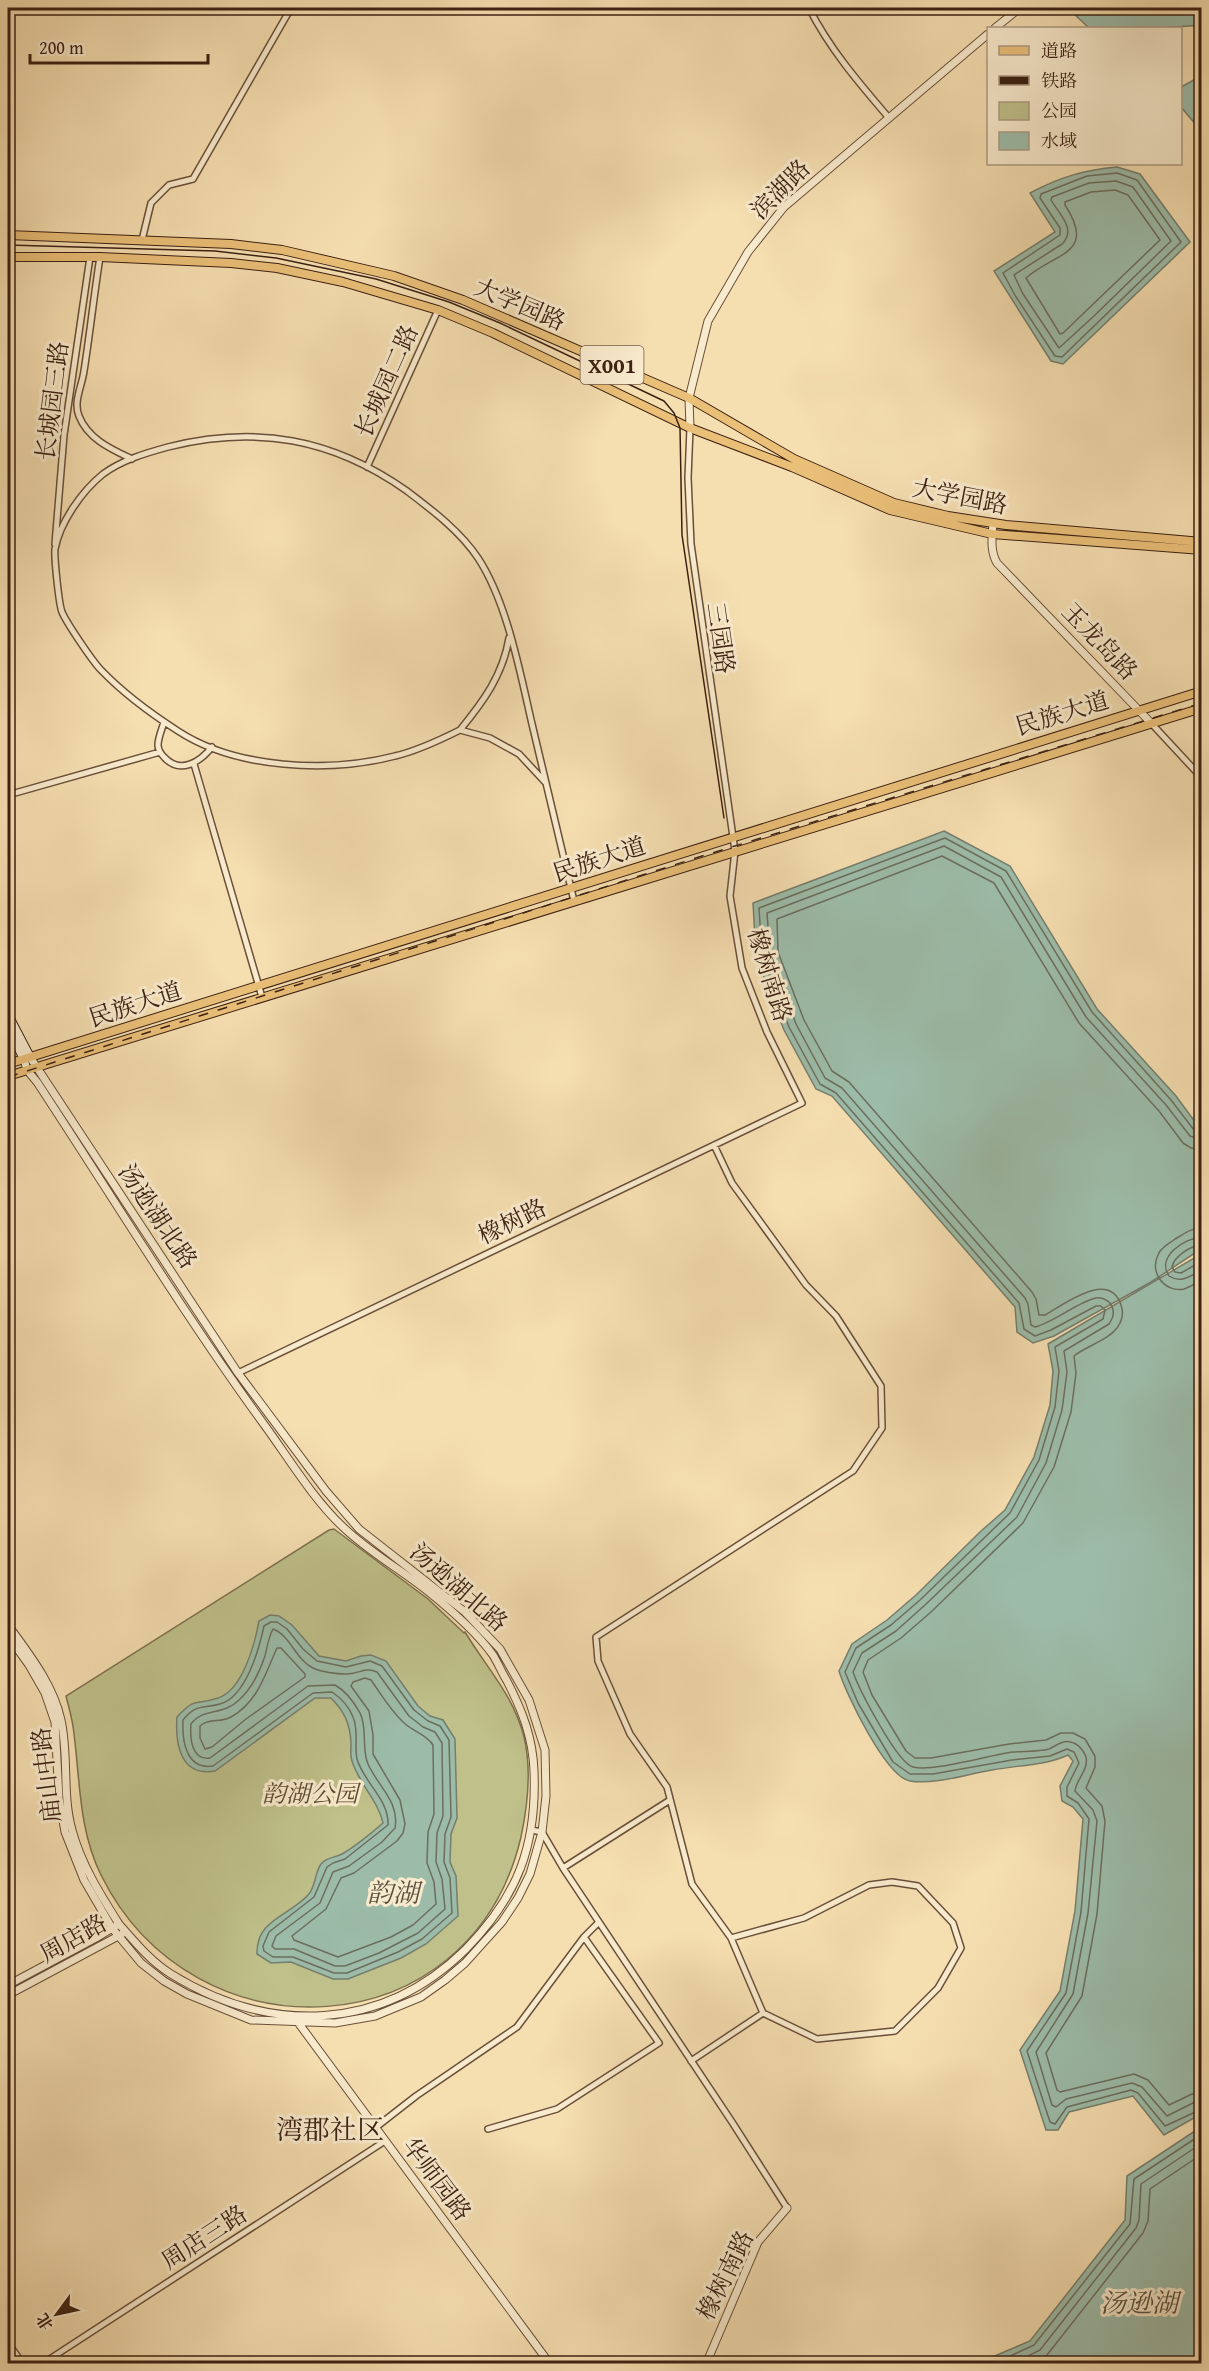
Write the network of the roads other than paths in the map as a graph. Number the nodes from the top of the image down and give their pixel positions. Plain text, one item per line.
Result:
1 (291, 8) edge
2 (809, 8) edge
3 (1020, 8) edge
4 (996, 27) edge
5 (987, 35) edge
6 (889, 118) junction
7 (8, 235) edge
8 (142, 240) junction
9 (8, 257) edge
10 (95, 257) junction
11 (438, 310) junction
12 (688, 398) junction
13 (690, 429) junction
14 (132, 459) junction
15 (367, 467) junction
16 (993, 523) junction
17 (992, 534) junction
18 (1202, 542) edge
19 (55, 550) junction
20 (1202, 550) edge
21 (509, 635) junction
22 (1202, 691) edge
23 (1202, 708) edge
24 (1139, 710) junction
25 (164, 722) junction
26 (1151, 723) junction
27 (460, 730) junction
28 (212, 747) junction
29 (160, 752) junction
30 (194, 764) junction
31 (1202, 778) edge
32 (547, 784) junction
33 (8, 795) edge
34 (732, 837) junction
35 (735, 851) junction
36 (571, 888) junction
37 (574, 901) junction
38 (259, 985) junction
39 (262, 997) junction
40 (8, 1015) edge
41 (8, 1027) edge
42 (27, 1058) junction
43 (8, 1064) edge
44 (31, 1069) junction
45 (8, 1076) edge
46 (802, 1103) joint
47 (714, 1145) junction
48 (238, 1372) junction
49 (8, 1625) edge
50 (8, 1636) edge
51 (670, 1800) junction
52 (531, 1830) junction
53 (542, 1832) junction
54 (563, 1868) junction
55 (599, 1922) junction
56 (115, 1926) junction
57 (126, 1932) junction
58 (118, 1937) junction
59 (584, 1937) junction
60 (732, 1938) junction
61 (10, 1983) edge
62 (8, 1997) edge
63 (763, 2013) junction
64 (297, 2019) junction
65 (691, 2061) junction
66 (375, 2128) junction
67 (488, 2129) dead end
68 (385, 2141) junction
69 (787, 2208) joint
70 (8, 2343) edge
71 (23, 2364) edge
72 (42, 2364) edge
73 (550, 2364) edge
74 (706, 2364) edge

1 - 8 street
2 - 6 street
3 - 4 street
5 - 6 street, 滨湖路
6 - 12 street, 滨湖路
7 - 8 main road, 大学园路 / X001
8 - 12 main road, 大学园路 / X001
9 - 10 main road, 大学园路 / X001
10 - 11 main road, 大学园路 / X001
10 - 14 street, 长城园三路
10 - 19 street, 长城园三路
11 - 13 main road, 大学园路 / X001
11 - 15 street, 长城园二路
12 - 13 street, 滨湖路
12 - 16 main road, 大学园路 / X001
13 - 17 main road, 大学园路 / X001
13 - 34 street, 三园路
14 - 15 street
14 - 19 street
15 - 21 street
16 - 17 street, 玉龙岛路
16 - 18 main road, 大学园路 / X001
17 - 20 main road, 大学园路 / X001
17 - 24 street, 玉龙岛路
19 - 25 street, 长城园三路
21 - 27 street
21 - 32 street
22 - 24 main road, 民族大道
23 - 26 main road, 民族大道
24 - 26 street, 玉龙岛路
24 - 34 main road, 民族大道
25 - 28 street, 长城园三路
25 - 29 street
26 - 31 street, 玉龙岛路
26 - 35 main road, 民族大道
27 - 28 street, 长城园三路
27 - 32 street
28 - 30 street
29 - 30 street
29 - 33 street
30 - 38 street
32 - 36 street
34 - 35 street, 三园路
34 - 36 main road, 民族大道
35 - 37 main road, 民族大道
35 - 46 street, 橡树南路
36 - 37 street
36 - 38 main road, 民族大道
37 - 39 main road, 民族大道
38 - 39 street
38 - 42 main road, 民族大道
39 - 44 main road, 民族大道
40 - 42 main road, 汤逊湖北路
41 - 42 main road, 汤逊湖北路
42 - 43 main road, 民族大道
42 - 44 street, 汤逊湖北路
44 - 45 main road, 民族大道
44 - 48 street, 汤逊湖北路
44 - 52 street, 汤逊湖北路
46 - 47 street, 橡树路
47 - 48 street, 橡树路
47 - 51 street
48 - 53 street, 汤逊湖北路
49 - 56 street, 庙山中路
50 - 56 street, 庙山中路
51 - 54 street
51 - 60 street
52 - 53 street
52 - 64 street, 汤逊湖北路
53 - 54 street
53 - 64 street, 汤逊湖北路
54 - 55 street
55 - 59 street
55 - 65 street
56 - 57 street, 汤逊湖北路
56 - 58 street, 庙山中路
56 - 61 street, 周店路
57 - 58 street, 周店路
57 - 64 street, 汤逊湖北路
58 - 62 street, 周店路
58 - 64 street, 汤逊湖北路
59 - 66 street
59 - 67 street
60 - 63 street
60 - 63 street
63 - 65 street
64 - 66 street, 华师园路
65 - 69 street
66 - 68 street, 华师园路
68 - 72 street, 周店三路
68 - 73 street, 华师园路
69 - 74 street, 橡树南路
70 - 71 street

